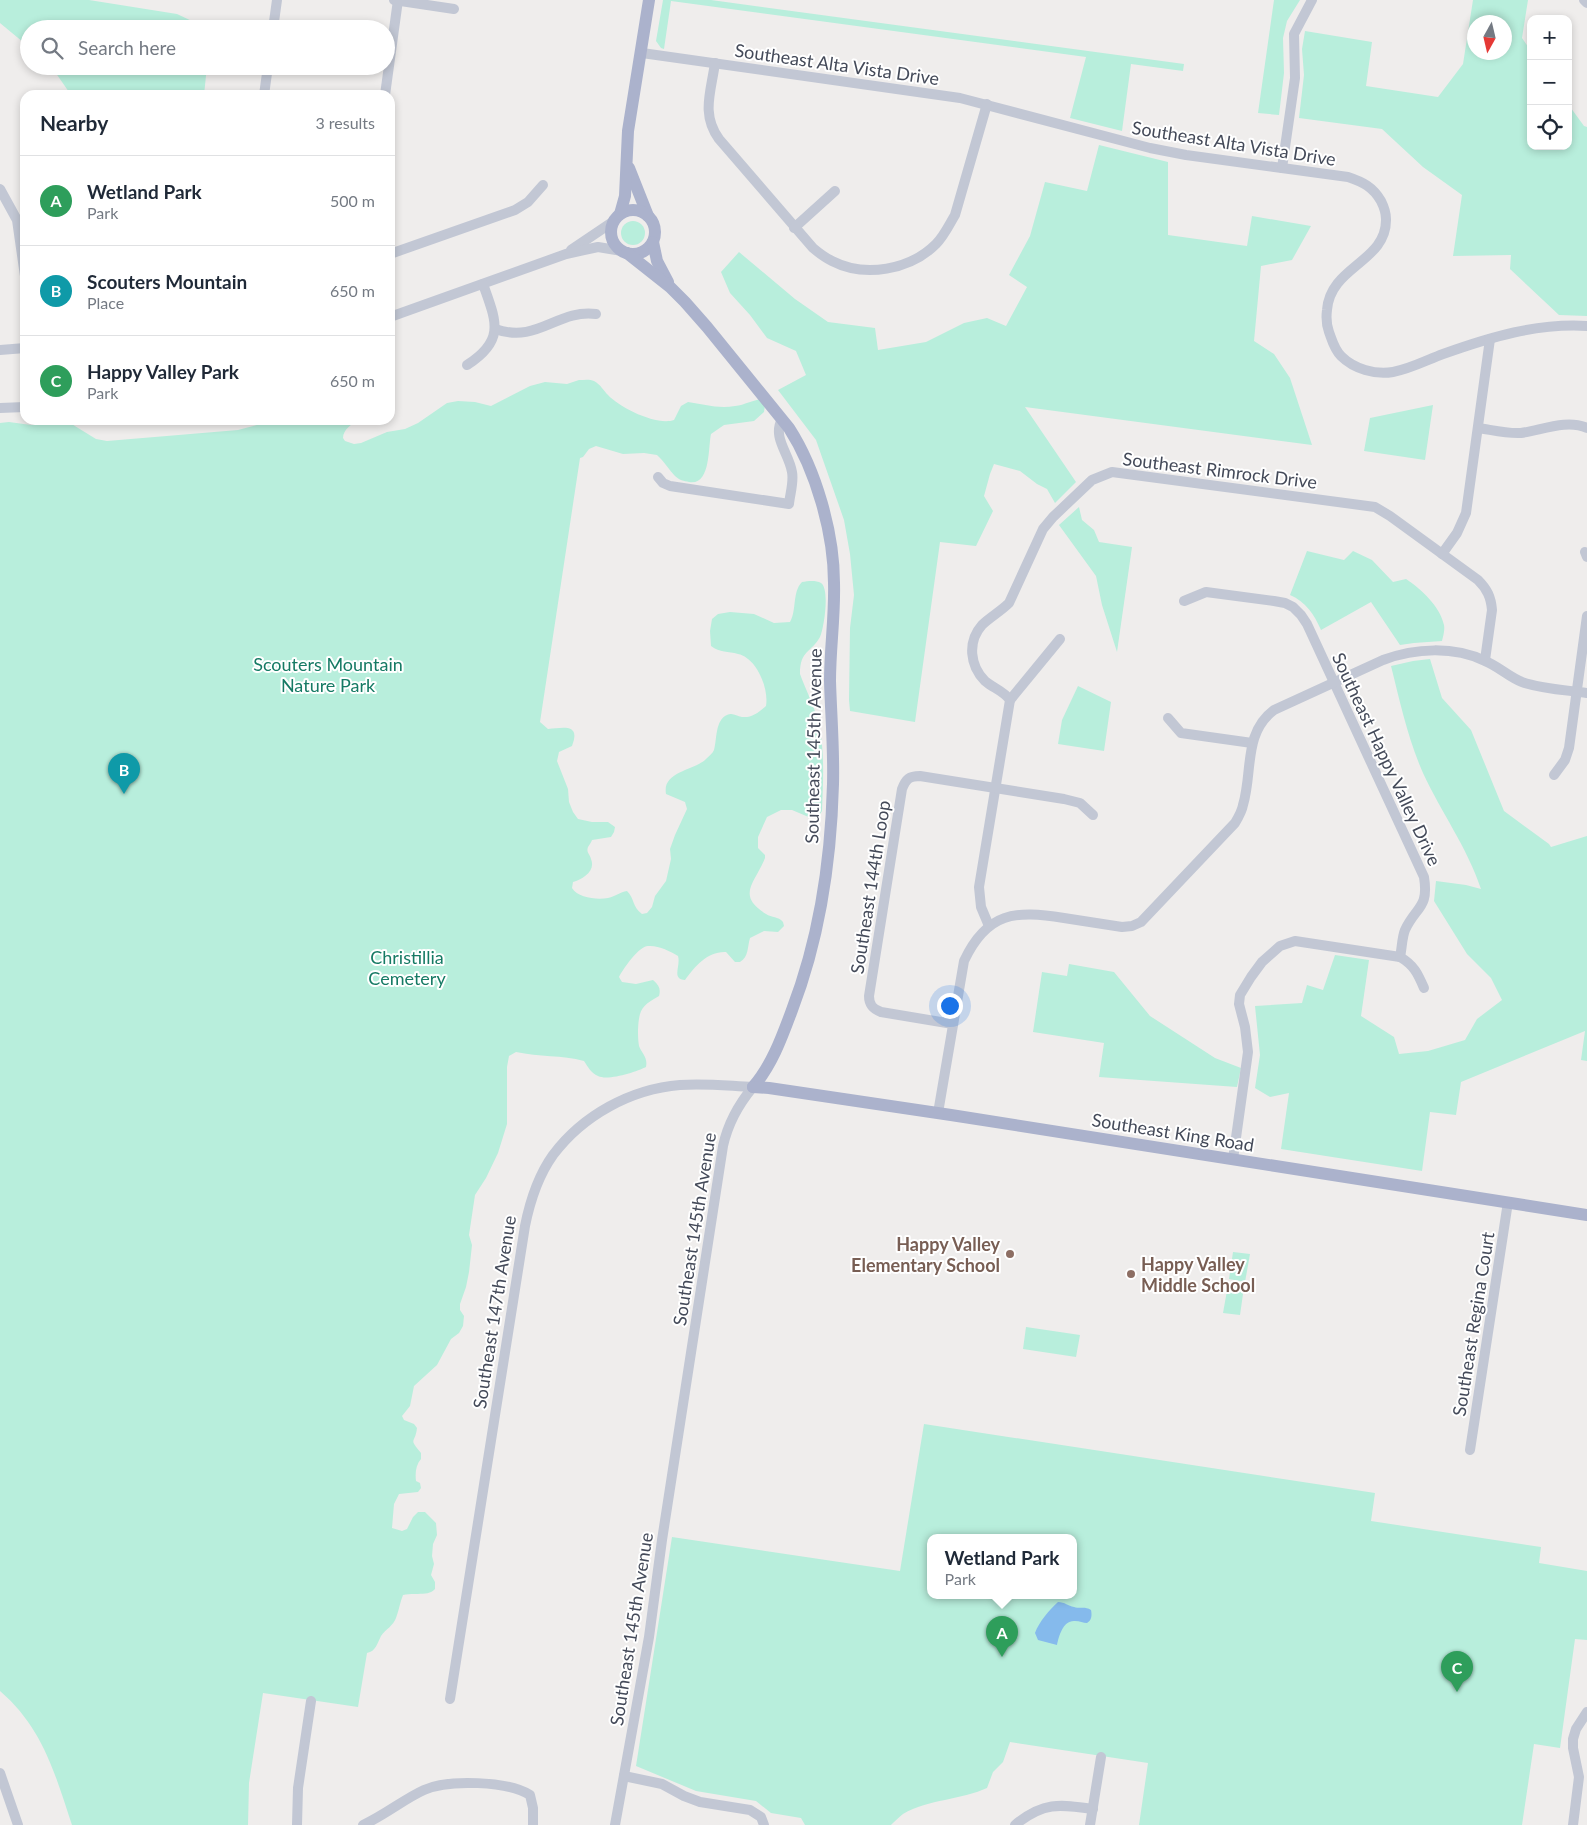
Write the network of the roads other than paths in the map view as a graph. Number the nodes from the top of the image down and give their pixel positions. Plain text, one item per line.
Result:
1 (277, 0) edge
2 (394, 0) edge
3 (398, 0) edge
4 (649, 0) edge
5 (1312, 0) edge
6 (1584, 0) edge
7 (1587, 3) edge
8 (454, 8) dead end
9 (274, 20) edge
10 (395, 22) edge
11 (642, 53) junction
12 (715, 63) junction
13 (267, 75) edge
14 (388, 75) edge
15 (265, 90) edge
16 (386, 90) edge
17 (986, 104) junction
18 (627, 164) junction
19 (1282, 168) junction
20 (543, 185) dead end
21 (0, 189) edge
22 (835, 191) dead end
23 (648, 216) junction
24 (617, 218) junction
25 (794, 228) junction
26 (20, 241) edge
27 (653, 242) junction
28 (395, 252) edge
29 (624, 252) junction
30 (566, 254) junction
31 (483, 284) junction
32 (670, 287) junction
33 (395, 314) edge
34 (596, 314) dead end
35 (1587, 326) edge
36 (495, 329) junction
37 (1490, 339) junction
38 (20, 348) edge
39 (0, 350) edge
40 (467, 365) dead end
41 (20, 407) edge
42 (0, 408) edge
43 (782, 419) junction
44 (1478, 428) junction
45 (1587, 428) edge
46 (658, 477) dead end
47 (1442, 554) junction
48 (1184, 601) dead end
49 (1587, 616) edge
50 (1060, 639) dead end
51 (1485, 660) junction
52 (1334, 682) junction
53 (1582, 692) edge
54 (1010, 700) junction
55 (1168, 718) dead end
56 (1252, 743) junction
57 (1554, 775) dead end
58 (996, 788) junction
59 (1093, 815) dead end
60 (989, 926) junction
61 (1400, 957) junction
62 (1424, 988) dead end
63 (953, 1024) junction
64 (753, 1087) junction
65 (938, 1113) junction
66 (1233, 1159) junction
67 (1508, 1202) junction
68 (1587, 1215) edge
69 (1470, 1450) dead end
70 (450, 1699) dead end
71 (311, 1701) dead end
72 (1587, 1712) edge
73 (1101, 1757) dead end
74 (0, 1774) edge
75 (624, 1776) junction
76 (4, 1793) edge
77 (1093, 1809) junction
78 (18, 1825) edge
79 (297, 1825) edge
80 (363, 1825) edge
81 (533, 1825) edge
82 (615, 1825) edge
83 (764, 1825) edge
84 (1015, 1825) edge
85 (1090, 1825) edge
86 (1573, 1825) edge

1 - 9 street
2 - 3 street
3 - 8 street
3 - 10 street
4 - 11 main road
5 - 19 street
6 - 7 street
11 - 12 street, Southeast Alta Vista Drive
11 - 18 main road
12 - 17 street, Southeast Alta Vista Drive
12 - 25 street
13 - 15 street
14 - 16 street
17 - 19 street, Southeast Alta Vista Drive
17 - 25 street
18 - 23 main road
18 - 24 main road
19 - 37 street, Southeast Alta Vista Drive
20 - 28 street
21 - 26 street
22 - 25 street
23 - 24 main road
23 - 27 main road, Southeast 145th Avenue
24 - 29 main road, Southeast 145th Avenue
24 - 30 street
27 - 29 main road
27 - 32 main road, Southeast 145th Avenue
29 - 30 street
29 - 32 main road, Southeast 145th Avenue
30 - 31 street
31 - 33 street
31 - 36 street
32 - 43 main road, Southeast 145th Avenue
34 - 36 street
35 - 37 street, Southeast Alta Vista Drive
36 - 40 street
37 - 44 street
38 - 39 street
41 - 42 street
43 - 46 street
43 - 64 main road, Southeast 145th Avenue
44 - 45 street
44 - 47 street
47 - 51 street, Southeast Rimrock Drive
47 - 54 street, Southeast Rimrock Drive
48 - 52 street, Southeast Happy Valley Drive
49 - 53 street
50 - 54 street
51 - 52 street
51 - 53 street
52 - 56 street
52 - 61 street, Southeast Happy Valley Drive
53 - 57 street
54 - 58 street
55 - 56 street
56 - 60 street
58 - 59 street
58 - 60 street
58 - 63 street, Southeast 144th Loop
60 - 63 street
61 - 62 street
61 - 66 street
63 - 65 street
64 - 65 main road, Southeast King Road
64 - 70 street, Southeast 147th Avenue
64 - 75 street, Southeast 145th Avenue
65 - 66 main road, Southeast King Road
66 - 67 main road, Southeast King Road
67 - 68 main road, Southeast King Road
67 - 69 street, Southeast Regina Court
71 - 79 street
72 - 86 street
73 - 77 street
74 - 76 street
75 - 82 street, Southeast 145th Avenue
75 - 83 street
76 - 78 street
77 - 84 street
77 - 85 street
80 - 81 street

